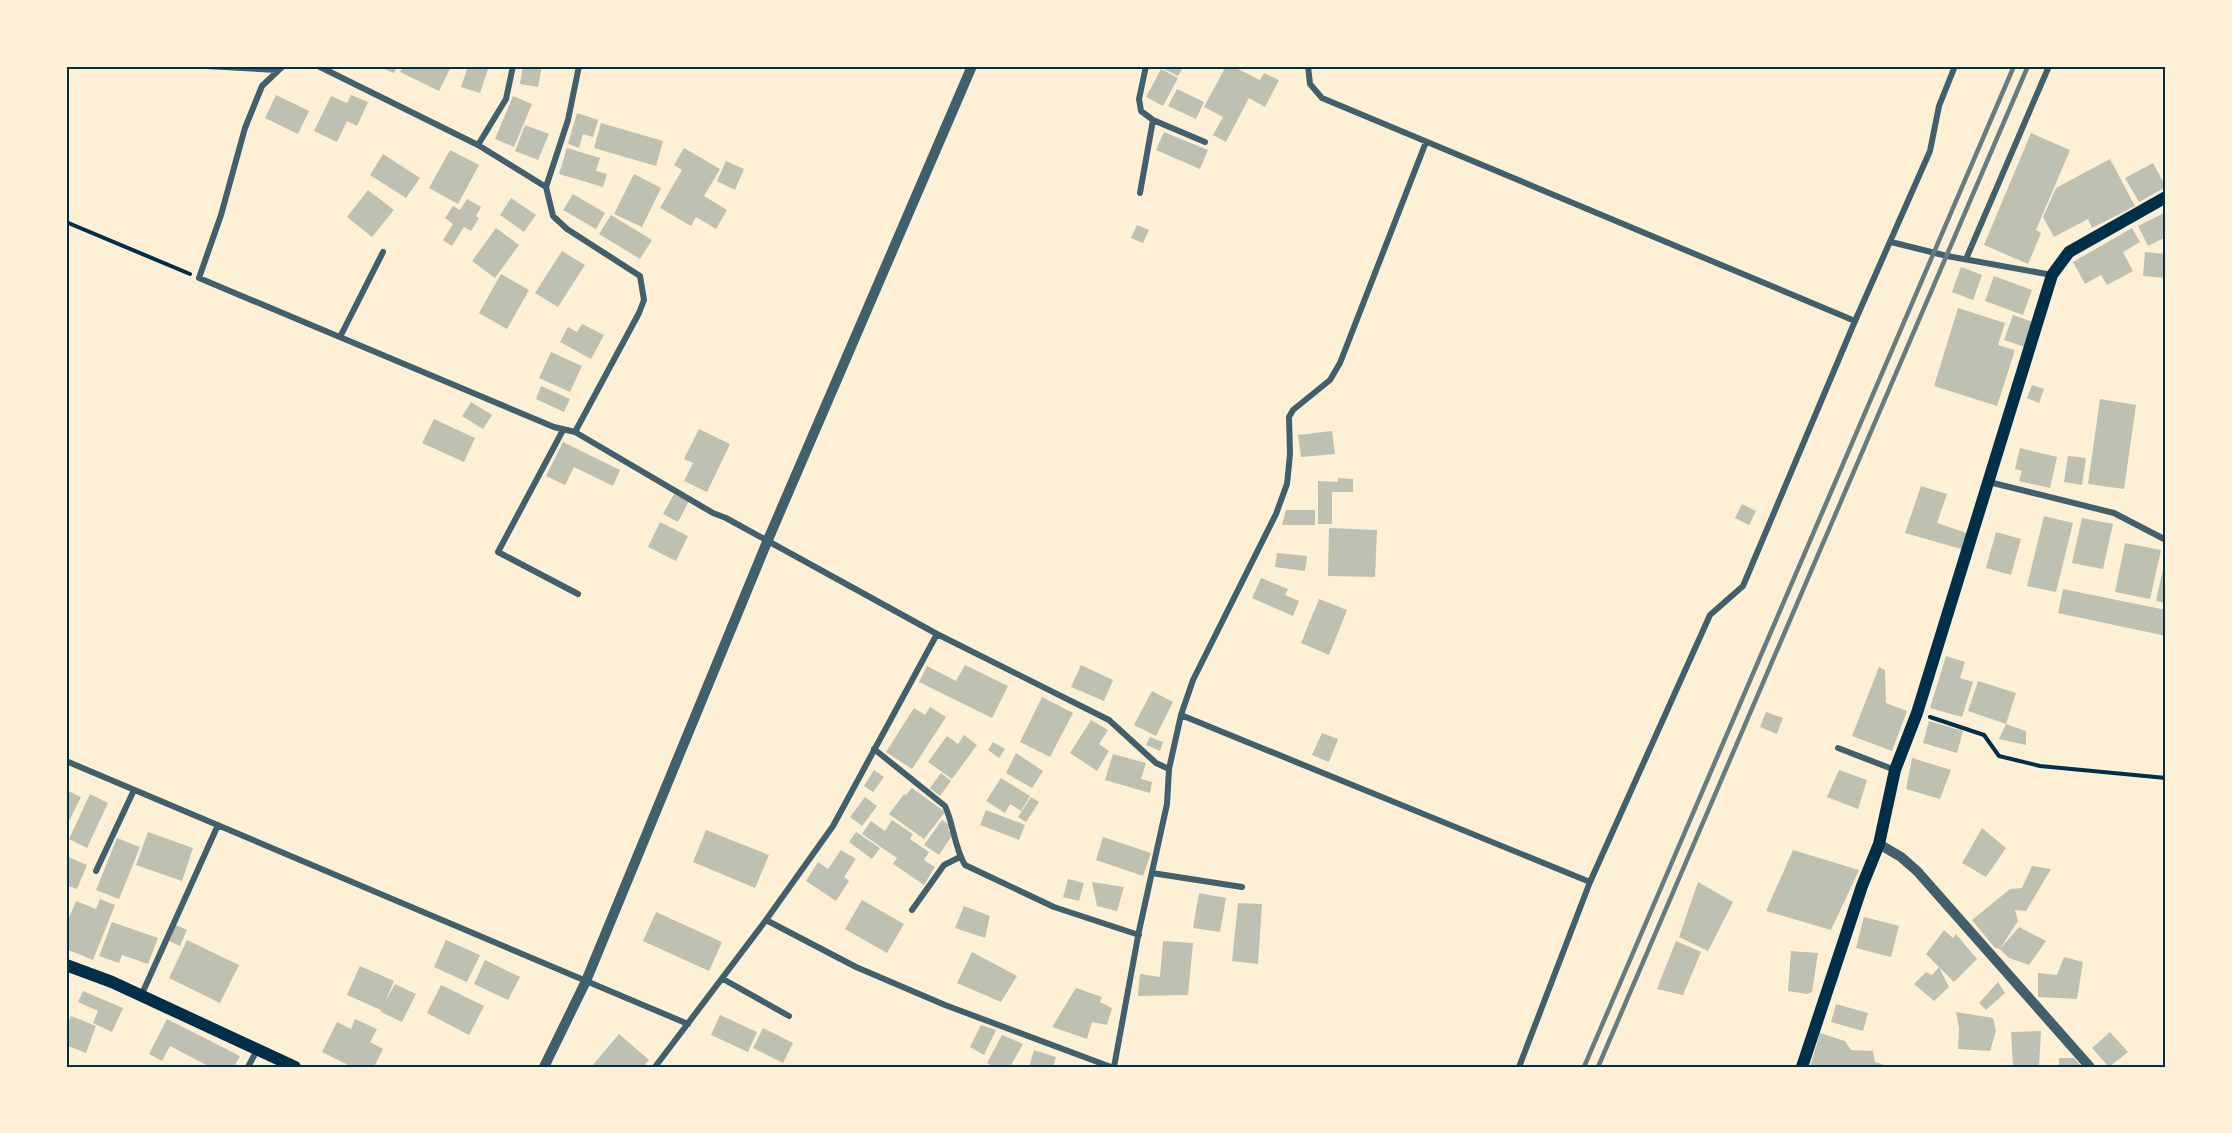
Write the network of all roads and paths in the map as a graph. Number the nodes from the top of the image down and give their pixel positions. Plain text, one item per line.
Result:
1 (206, 66) edge
2 (318, 66) edge
3 (513, 66) edge
4 (579, 66) edge
5 (972, 66) edge
6 (1146, 66) edge
7 (1308, 66) edge
8 (1955, 66) edge
9 (2049, 66) edge
10 (280, 68) edge
11 (1153, 120) junction
12 (1205, 142) dead end
13 (1426, 142) junction
14 (478, 145) junction
15 (546, 187) junction
16 (1140, 193) dead end
17 (2166, 196) edge
18 (66, 222) edge
19 (1891, 242) junction
20 (383, 252) dead end
21 (1966, 260) junction
22 (2052, 275) junction
23 (198, 278) junction
24 (1855, 321) junction
25 (340, 337) junction
26 (563, 430) junction
27 (574, 432) junction
28 (1989, 482) junction
29 (2166, 540) edge
30 (767, 542) junction
31 (578, 594) dead end
32 (937, 634) junction
33 (1917, 713) junction
34 (1181, 715) junction
35 (1838, 748) dead end
36 (874, 750) junction
37 (66, 761) edge
38 (1169, 769) junction
39 (1895, 770) junction
40 (2166, 778) edge
41 (134, 790) junction
42 (218, 825) junction
43 (1879, 843) junction
44 (960, 856) junction
45 (96, 871) dead end
46 (1152, 873) junction
47 (1590, 882) junction
48 (1242, 887) dead end
49 (912, 910) dead end
50 (766, 920) junction
51 (1139, 935) junction
52 (66, 965) edge
53 (723, 979) junction
54 (586, 981) junction
55 (141, 996) junction
56 (789, 1016) dead end
57 (688, 1024) junction
58 (257, 1050) junction
59 (248, 1067) edge
60 (295, 1067) edge
61 (544, 1067) edge
62 (655, 1067) edge
63 (1112, 1067) edge
64 (1519, 1067) edge
65 (1802, 1067) edge
66 (2090, 1067) edge

1 - 10 street
2 - 14 street
3 - 14 street
4 - 15 street
5 - 30 street
6 - 11 street
7 - 13 street
8 - 19 street
9 - 21 street
10 - 23 street
11 - 12 street
11 - 16 street
13 - 24 street
13 - 34 street
14 - 15 street
15 - 27 street
17 - 22 main road
18 - 23 path
19 - 21 street
19 - 24 street
20 - 25 street
21 - 22 street
22 - 28 main road
23 - 25 street
24 - 47 street
25 - 26 street
26 - 27 street
26 - 31 street
27 - 30 street
28 - 29 street
28 - 33 main road
30 - 32 street
30 - 54 street
32 - 36 street
32 - 38 street
33 - 39 main road
33 - 40 path
34 - 38 street
34 - 47 street
35 - 39 street
36 - 44 street
36 - 50 street
37 - 41 street
38 - 46 street
39 - 43 main road
41 - 42 street
41 - 45 street
42 - 54 street
42 - 55 street
43 - 65 main road
43 - 66 street
44 - 49 street
44 - 51 street
46 - 48 street
46 - 51 street
47 - 64 street
50 - 53 street
50 - 63 street
51 - 63 street
52 - 55 main road
53 - 56 street
53 - 57 street
54 - 57 street
54 - 61 street
55 - 58 main road
57 - 62 street
58 - 59 street
58 - 60 main road

